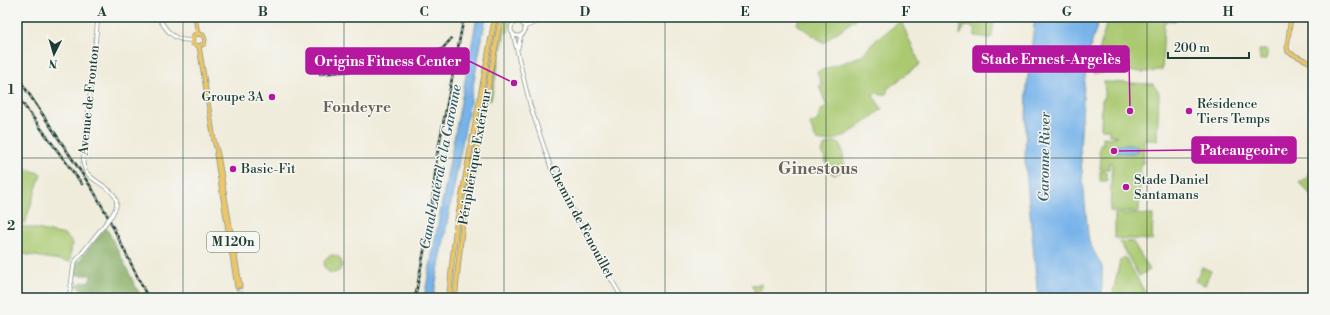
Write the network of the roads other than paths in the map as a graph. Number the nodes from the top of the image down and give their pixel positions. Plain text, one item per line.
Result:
1 (98, 17) edge
2 (158, 17) edge
3 (195, 17) edge
4 (495, 17) edge
5 (501, 17) edge
6 (550, 17) edge
7 (1291, 17) edge
8 (524, 27) junction
9 (198, 34) junction
10 (513, 34) junction
11 (521, 35) junction
12 (192, 40) junction
13 (199, 46) junction
14 (517, 52) junction
15 (1313, 64) edge
16 (239, 286) tunnel mouth
17 (69, 298) edge
18 (450, 298) edge
19 (455, 298) edge
20 (622, 298) edge

1 - 17 street, Avenue de Fronton, bridge
2 - 12 street
3 - 9 main road
4 - 18 highway
5 - 19 highway, Périphérique Extérieur
6 - 8 street
7 - 15 main road
8 - 10 street
8 - 11 street
9 - 12 main road
9 - 13 main road
10 - 11 street
10 - 14 street, Chemin de Fenouillet
11 - 14 street, Chemin de Fenouillet
12 - 13 main road
13 - 16 main road, M 120n
14 - 20 street, Chemin de Fenouillet

